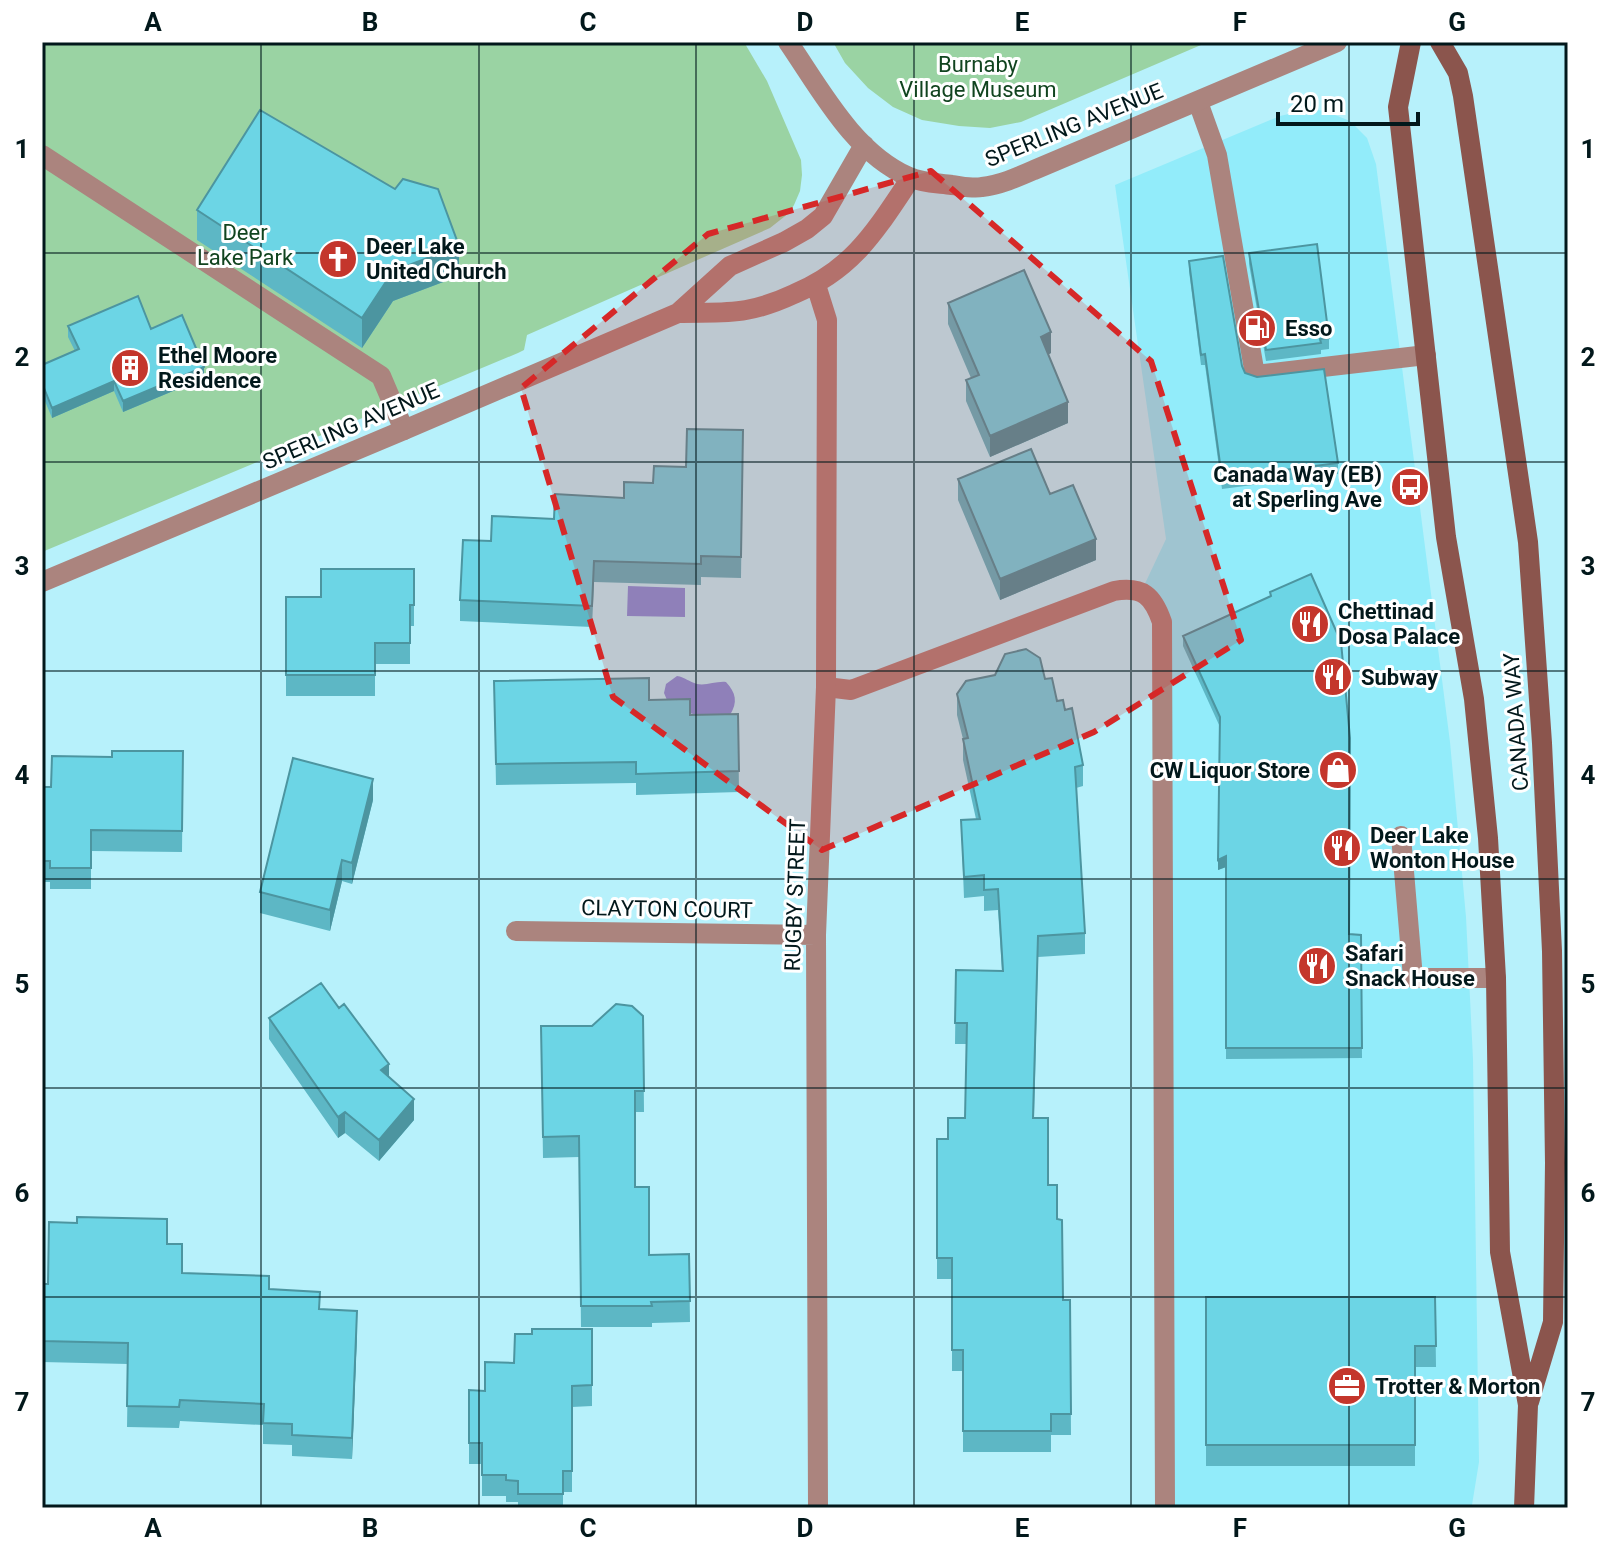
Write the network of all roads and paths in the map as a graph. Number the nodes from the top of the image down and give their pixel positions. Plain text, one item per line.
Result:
1 (788, 42) edge
2 (1337, 42) edge
3 (1411, 42) edge
4 (1440, 42) edge
5 (1198, 102) junction
6 (864, 145) junction
7 (42, 155) edge
8 (911, 178) junction
9 (816, 285) junction
10 (678, 313) junction
11 (1426, 355) junction
12 (404, 430) junction
13 (42, 582) edge
14 (826, 687) junction
15 (1401, 836) dead end
16 (516, 931) dead end
17 (816, 935) junction
18 (1496, 978) junction
19 (1528, 1405) junction
20 (818, 1508) edge
21 (1165, 1508) edge
22 (1524, 1508) edge

1 - 6 street
2 - 5 street, SPERLING AVENUE
3 - 11 main road, CANADA WAY
4 - 19 main road, CANADA WAY
5 - 8 street, SPERLING AVENUE
5 - 11 street
6 - 8 street
6 - 10 street, SPERLING AVENUE
7 - 12 street
8 - 9 street, SPERLING AVENUE
9 - 10 street, SPERLING AVENUE
9 - 14 street, RUGBY STREET
10 - 12 street, SPERLING AVENUE
11 - 18 main road, CANADA WAY
12 - 13 street, SPERLING AVENUE
14 - 17 street, RUGBY STREET
14 - 21 street
15 - 18 street
16 - 17 street, CLAYTON COURT
17 - 20 street, RUGBY STREET
18 - 19 main road, CANADA WAY
19 - 22 main road, CANADA WAY

